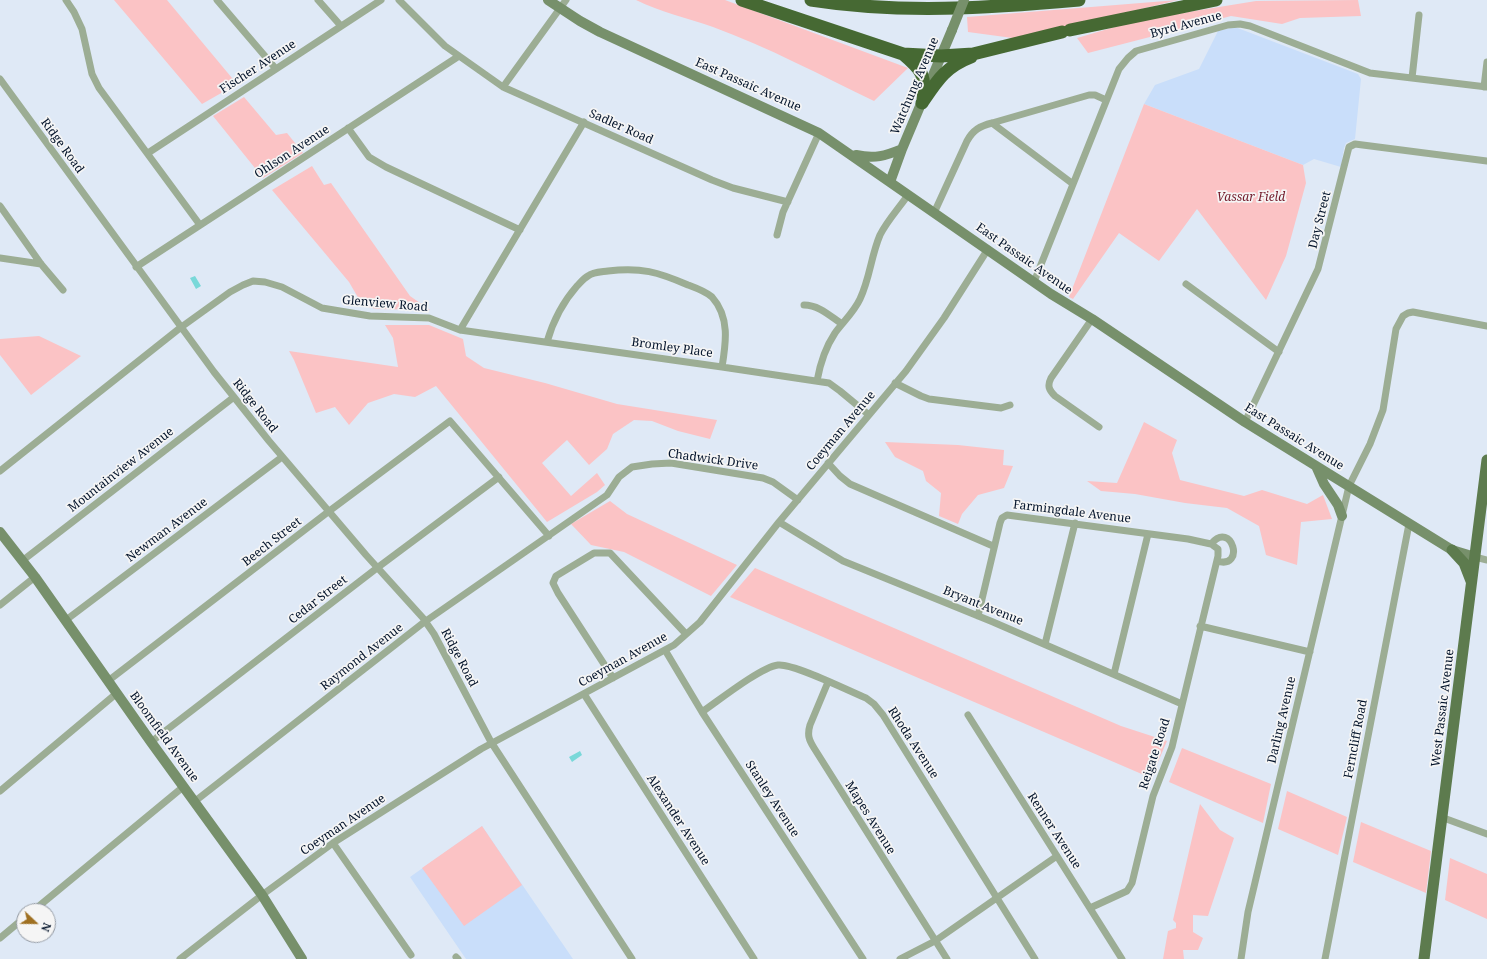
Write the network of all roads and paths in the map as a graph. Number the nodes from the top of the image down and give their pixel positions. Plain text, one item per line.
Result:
1 (66, 0) edge
2 (217, 0) edge
3 (318, 0) edge
4 (381, 0) edge
5 (399, 0) edge
6 (548, 0) edge
7 (566, 0) edge
8 (742, 0) edge
9 (811, 0) edge
10 (964, 0) edge
11 (1079, 0) edge
12 (1216, 0) edge
13 (560, 9) junction
14 (1419, 16) dead end
15 (341, 26) junction
16 (982, 53) junction
17 (903, 54) junction
18 (459, 56) junction
19 (941, 56) junction
20 (1487, 62) edge
21 (276, 69) junction
22 (1412, 78) junction
23 (0, 79) edge
24 (503, 87) junction
25 (1485, 87) edge
26 (1106, 100) junction
27 (922, 103) junction
28 (584, 122) junction
29 (992, 123) junction
30 (348, 128) junction
31 (819, 133) junction
32 (902, 149) junction
33 (846, 151) junction
34 (148, 153) junction
35 (1487, 161) edge
36 (890, 182) junction
37 (1073, 184) junction
38 (908, 195) junction
39 (788, 202) junction
40 (0, 206) edge
41 (934, 213) junction
42 (200, 225) junction
43 (520, 230) junction
44 (777, 235) dead end
45 (988, 249) junction
46 (0, 258) edge
47 (41, 264) junction
48 (136, 266) junction
49 (1034, 282) junction
50 (1186, 284) dead end
51 (63, 290) dead end
52 (804, 305) dead end
53 (1092, 319) junction
54 (842, 324) junction
55 (1487, 326) edge
56 (181, 327) junction
57 (460, 330) junction
58 (547, 342) junction
59 (1279, 352) junction
60 (722, 366) junction
61 (817, 381) junction
62 (895, 383) junction
63 (234, 397) junction
64 (1010, 405) dead end
65 (869, 415) junction
66 (1245, 422) junction
67 (1099, 427) dead end
68 (282, 457) junction
69 (1487, 460) edge
70 (828, 463) junction
71 (1316, 466) junction
72 (0, 472) edge
73 (500, 477) junction
74 (1349, 486) junction
75 (798, 500) junction
76 (328, 512) junction
77 (1342, 516) junction
78 (779, 522) junction
79 (1075, 523) junction
80 (1409, 524) junction
81 (0, 532) edge
82 (1148, 534) junction
83 (549, 536) junction
84 (1212, 544) junction
85 (993, 546) junction
86 (1452, 550) junction
87 (1475, 557) junction
88 (1487, 560) edge
89 (22, 561) junction
90 (1217, 561) junction
91 (377, 568) junction
92 (35, 577) junction
93 (1472, 582) junction
94 (0, 605) edge
95 (978, 616) junction
96 (66, 620) junction
97 (426, 621) junction
98 (1200, 626) junction
99 (686, 634) junction
100 (1045, 644) junction
101 (665, 650) junction
102 (1310, 652) junction
103 (1114, 674) junction
104 (613, 678) junction
105 (108, 681) junction
106 (828, 682) junction
107 (116, 693) junction
108 (584, 694) junction
109 (1182, 704) junction
110 (702, 712) junction
111 (968, 715) dead end
112 (151, 742) junction
113 (492, 743) junction
114 (183, 787) junction
115 (0, 791) edge
116 (194, 802) junction
117 (1442, 817) junction
118 (1487, 834) edge
119 (333, 843) junction
120 (1057, 856) junction
121 (262, 895) junction
122 (998, 898) junction
123 (43, 903) edge
124 (1090, 908) junction
125 (16, 925) edge
126 (0, 938) edge
127 (935, 941) junction
128 (411, 955) dead end
129 (752, 957) edge
130 (180, 959) edge
131 (302, 959) edge
132 (632, 959) edge
133 (743, 959) edge
134 (863, 959) edge
135 (900, 959) edge
136 (947, 959) edge
137 (1035, 959) edge
138 (1122, 959) edge
139 (1241, 959) edge
140 (1325, 959) edge
141 (1424, 959) edge

1 - 34 street
2 - 21 street
3 - 15 street
4 - 15 street, Fischer Avenue
5 - 18 street, Sadler Road
6 - 13 main road, East Passaic Avenue
7 - 13 street
8 - 17 highway
9 - 11 highway
10 - 19 main road, Watchung Avenue, bridge
12 - 16 highway
13 - 24 street
13 - 31 main road, East Passaic Avenue
14 - 22 street
15 - 21 street, Fischer Avenue
16 - 19 highway
16 - 27 highway
17 - 19 highway
17 - 27 highway
18 - 24 street, Sadler Road
18 - 30 street, Ohlson Avenue
19 - 27 main road, Watchung Avenue
20 - 25 street
21 - 34 street, Fischer Avenue
22 - 25 street, Byrd Avenue
22 - 26 street, Byrd Avenue
23 - 48 street, Ridge Road
24 - 28 street, Sadler Road
26 - 29 street
26 - 37 street, Byrd Avenue
27 - 32 main road, Watchung Avenue
28 - 39 street, Sadler Road
28 - 43 street
29 - 37 street
29 - 41 street
30 - 42 street, Ohlson Avenue
30 - 43 street
31 - 33 main road, East Passaic Avenue
31 - 39 street
32 - 33 main road
32 - 36 main road, Watchung Avenue
33 - 36 main road, East Passaic Avenue
34 - 42 street
35 - 59 street, Day Street
36 - 38 main road, East Passaic Avenue
37 - 49 street, Byrd Avenue
38 - 41 main road, East Passaic Avenue
38 - 54 street
39 - 44 street
40 - 47 street
41 - 45 main road, East Passaic Avenue
42 - 48 street, Ohlson Avenue
43 - 57 street
45 - 49 main road, East Passaic Avenue
45 - 62 street, Coeyman Avenue
46 - 47 street
47 - 51 street
48 - 56 street, Ridge Road
49 - 53 main road, East Passaic Avenue
50 - 59 street
52 - 54 street
53 - 66 main road, East Passaic Avenue
53 - 67 street
54 - 61 street
55 - 74 street, Darling Avenue
56 - 57 street, Glenview Road
56 - 63 street, Ridge Road
56 - 72 street, Glenview Road
57 - 58 street, Bromley Place
58 - 60 street, Bromley Place
58 - 60 street
59 - 66 street, Day Street
60 - 61 street, Bromley Place
61 - 65 street, Bromley Place
62 - 64 street
62 - 65 street, Coeyman Avenue
63 - 68 street, Ridge Road
63 - 89 street, Mountainview Avenue
65 - 70 street, Coeyman Avenue
66 - 71 main road, East Passaic Avenue
68 - 76 street, Ridge Road
68 - 96 street, Newman Avenue
69 - 87 main road, West Passaic Avenue
70 - 75 street, Coeyman Avenue
70 - 85 street
71 - 74 main road, East Passaic Avenue
71 - 77 main road
73 - 76 street, Beech Street
73 - 83 street
73 - 91 street, Cedar Street
74 - 77 street, Darling Avenue
74 - 80 main road, East Passaic Avenue
75 - 78 street, Coeyman Avenue
75 - 83 street, Chadwick Drive
76 - 91 street, Ridge Road
76 - 105 street, Beech Street
77 - 102 street, Darling Avenue
78 - 95 street, Bryant Avenue
78 - 99 street, Coeyman Avenue
79 - 82 street, Farmingdale Avenue
79 - 85 street, Farmingdale Avenue
79 - 100 street
80 - 86 main road, East Passaic Avenue
80 - 140 street, Ferncliff Road
81 - 89 main road, Bloomfield Avenue
82 - 84 street, Farmingdale Avenue
82 - 103 street
83 - 97 street, Raymond Avenue
84 - 90 street
84 - 90 street
85 - 95 street, Farmingdale Avenue
86 - 87 main road, East Passaic Avenue
86 - 93 main road
87 - 88 street
87 - 93 main road, West Passaic Avenue
89 - 92 main road, Bloomfield Avenue
90 - 98 street, Reigate Road
91 - 97 street, Ridge Road
91 - 112 street, Cedar Street
92 - 94 street
92 - 96 main road, Bloomfield Avenue
93 - 117 main road, West Passaic Avenue
95 - 100 street, Bryant Avenue
96 - 105 main road, Bloomfield Avenue
97 - 113 street, Ridge Road
97 - 116 street, Raymond Avenue
98 - 102 street
98 - 109 street, Reigate Road
99 - 101 street, Coeyman Avenue
99 - 104 street
100 - 103 street, Bryant Avenue
101 - 104 street, Coeyman Avenue
101 - 110 street, Stanley Avenue
102 - 139 street, Darling Avenue
103 - 109 street, Bryant Avenue
104 - 108 street, Coeyman Avenue
105 - 107 main road, Bloomfield Avenue
106 - 110 street, Rhoda Avenue
106 - 122 street, Rhoda Avenue
106 - 127 street, Mapes Avenue
107 - 112 main road, Bloomfield Avenue
107 - 115 street
108 - 113 street, Coeyman Avenue
108 - 129 street, Alexander Avenue
109 - 124 street, Reigate Road
110 - 134 street, Stanley Avenue
111 - 120 street, Renner Avenue
112 - 114 main road, Bloomfield Avenue
113 - 119 street, Coeyman Avenue
113 - 132 street, Ridge Road
114 - 116 main road, Bloomfield Avenue
114 - 123 street
116 - 121 main road, Bloomfield Avenue
117 - 118 street
117 - 141 main road, West Passaic Avenue
119 - 121 street, Coeyman Avenue
119 - 128 street
120 - 122 street
120 - 124 street, Renner Avenue
121 - 130 street, Coeyman Avenue
121 - 131 main road, Bloomfield Avenue
122 - 127 street
122 - 137 street, Rhoda Avenue
124 - 138 street, Renner Avenue
125 - 126 street
127 - 135 street
127 - 136 street, Mapes Avenue
129 - 133 street

